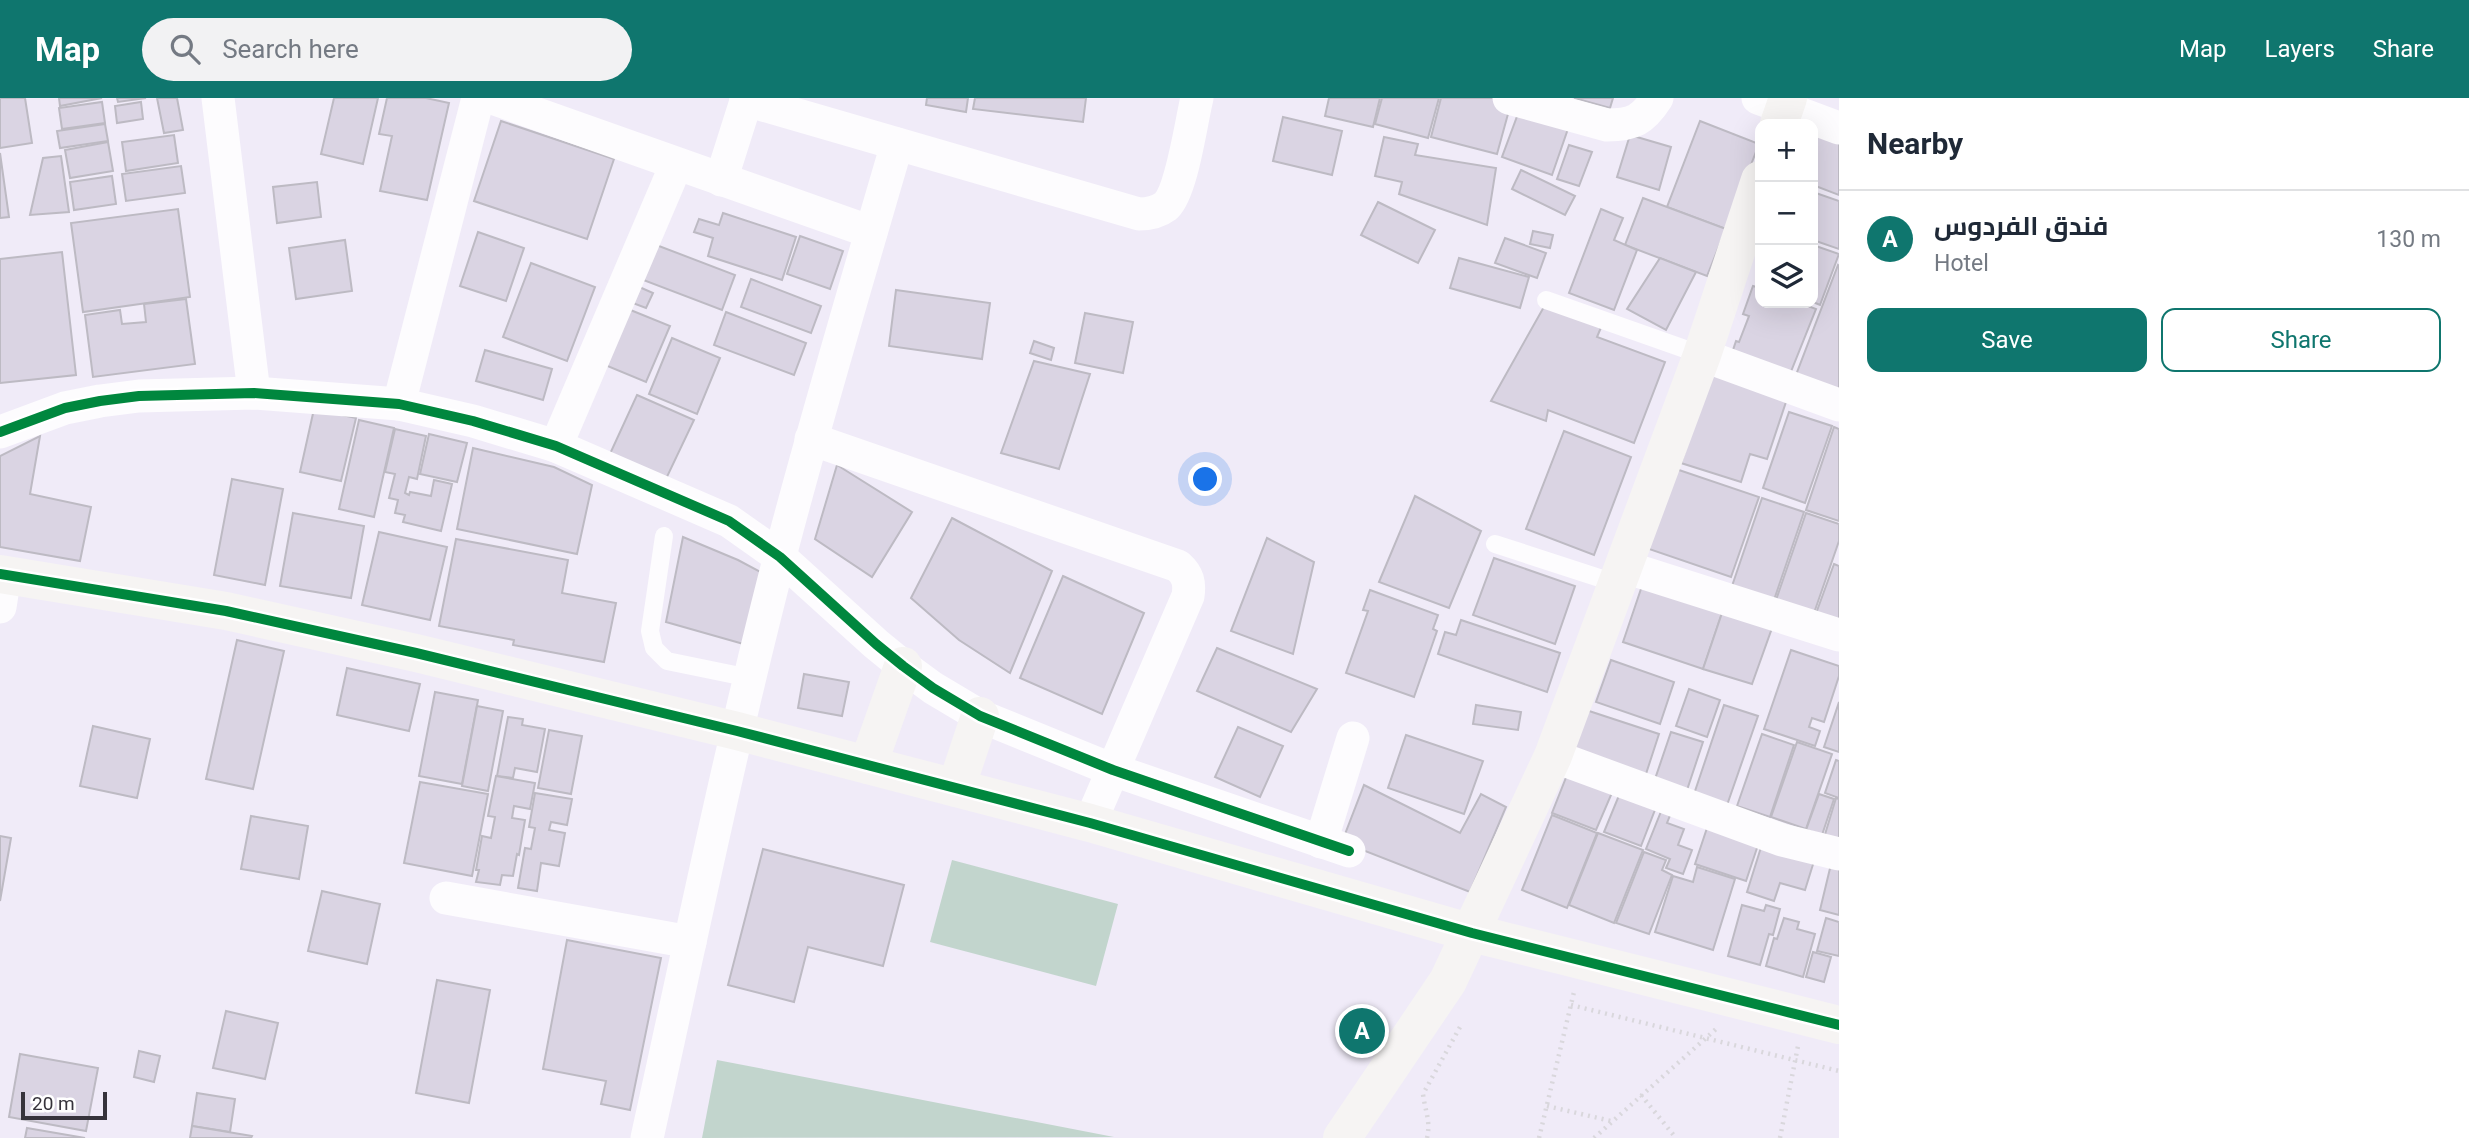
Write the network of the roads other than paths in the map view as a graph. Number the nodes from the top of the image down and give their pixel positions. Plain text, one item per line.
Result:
1 (218, 98) edge
2 (478, 98) edge
3 (492, 98) edge
4 (1197, 98) edge
5 (1509, 98) edge
6 (1657, 98) edge
7 (747, 99) edge
8 (1777, 107) edge
9 (1839, 128) edge
10 (897, 144) junction
11 (676, 164) junction
12 (721, 180) junction
13 (1759, 182) edge
14 (872, 232) junction
15 (1546, 300) dead end
16 (1702, 355) junction
17 (254, 393) junction
18 (399, 404) junction
19 (1839, 405) edge
20 (0, 432) edge
21 (811, 439) junction
22 (556, 446) junction
23 (664, 536) dead end
24 (1495, 544) dead end
25 (780, 557) junction
26 (1621, 576) junction
27 (2, 585) edge
28 (1839, 635) edge
29 (903, 666) junction
30 (750, 678) junction
31 (980, 716) junction
32 (737, 731) junction
33 (1353, 738) dead end
34 (1553, 756) junction
35 (868, 765) junction
36 (1113, 770) junction
37 (956, 788) junction
38 (1090, 823) junction
39 (1839, 853) edge
40 (446, 898) dead end
41 (1472, 933) junction
42 (690, 942) junction
43 (1839, 1025) edge
44 (647, 1138) edge
45 (1342, 1138) edge

1 - 17 street
2 - 18 street
3 - 11 street
4 - 10 street
5 - 6 street
7 - 10 street
7 - 12 street
8 - 9 street
10 - 14 street
11 - 12 street
11 - 22 street
12 - 14 street
13 - 16 street
14 - 21 street
15 - 16 lane
16 - 19 street
16 - 26 street
17 - 18 street
17 - 20 street
18 - 22 street
21 - 25 street
21 - 36 street
22 - 25 street
23 - 30 lane
24 - 26 lane
25 - 29 street
25 - 30 street
26 - 28 street
26 - 34 street
27 - 32 street
29 - 31 street
29 - 35 street
30 - 32 street
31 - 36 street
31 - 37 street
32 - 35 street
32 - 42 street
33 - 36 street
34 - 39 street
34 - 41 street
35 - 37 street
36 - 38 street
37 - 38 street
38 - 41 street
40 - 42 street
41 - 43 street
41 - 45 street
42 - 44 street

